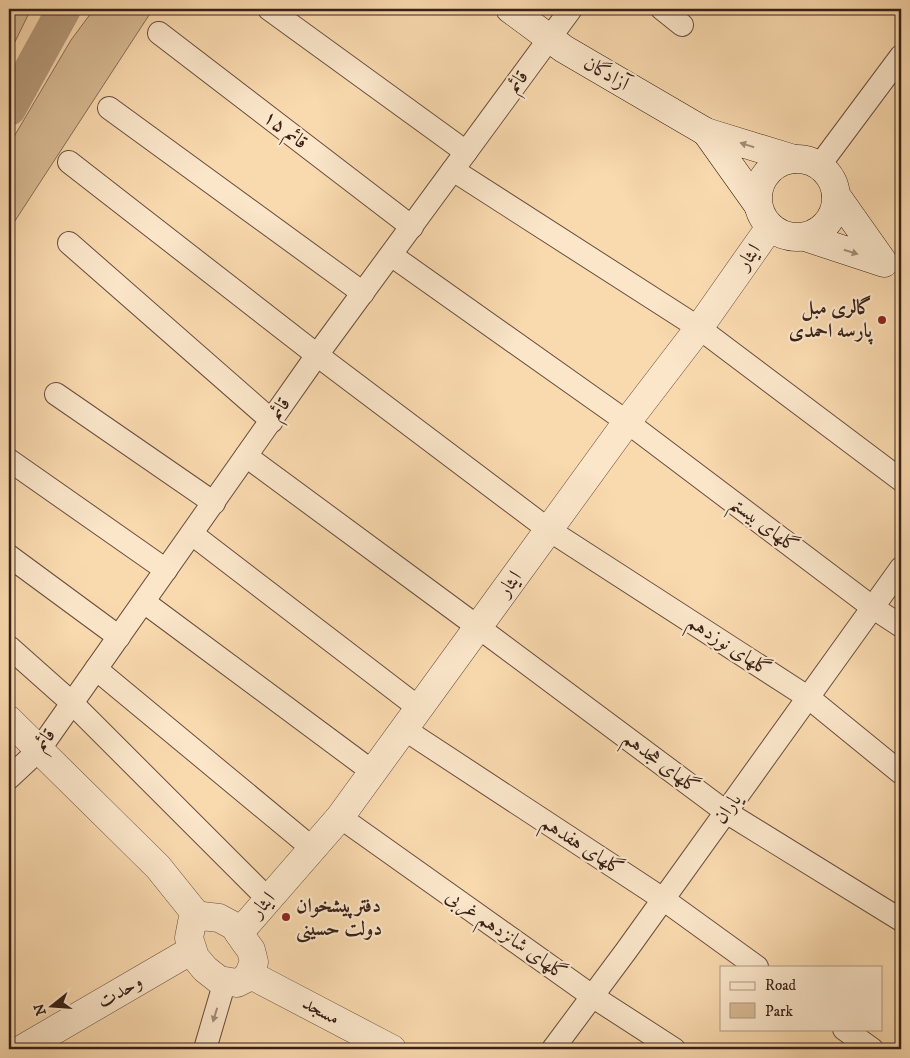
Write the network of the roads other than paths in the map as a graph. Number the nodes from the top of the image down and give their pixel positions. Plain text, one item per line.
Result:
1 (269, 9) edge
2 (510, 9) edge
3 (572, 9) edge
4 (662, 9) edge
5 (682, 25) dead end
6 (159, 33) dead end
7 (549, 38) junction
8 (898, 66) edge
9 (109, 108) dead end
10 (706, 132) junction
11 (466, 152) junction
12 (68, 162) dead end
13 (807, 162) junction
14 (453, 170) junction
15 (836, 195) junction
16 (764, 216) junction
17 (412, 227) junction
18 (805, 237) junction
19 (69, 243) dead end
20 (391, 255) junction
21 (893, 269) edge
22 (363, 293) junction
23 (699, 328) junction
24 (318, 355) junction
25 (56, 394) dead end
26 (272, 421) junction
27 (628, 422) junction
28 (246, 456) junction
29 (9, 460) edge
30 (901, 480) edge
31 (214, 503) junction
32 (549, 530) junction
33 (192, 534) junction
34 (9, 556) edge
35 (901, 568) edge
36 (166, 570) junction
37 (144, 602) junction
38 (872, 607) junction
39 (901, 626) edge
40 (478, 627) junction
41 (119, 637) junction
42 (9, 647) edge
43 (96, 669) junction
44 (808, 698) junction
45 (72, 703) junction
46 (412, 718) junction
47 (9, 720) edge
48 (39, 750) junction
49 (373, 772) junction
50 (901, 772) edge
51 (9, 778) edge
52 (726, 812) junction
53 (340, 816) junction
54 (312, 848) junction
55 (268, 899) junction
56 (663, 899) junction
57 (199, 918) junction
58 (901, 920) edge
59 (239, 932) junction
60 (192, 950) junction
61 (756, 966) edge
62 (237, 978) junction
63 (592, 996) junction
64 (845, 1030) edge
65 (22, 1049) edge
66 (205, 1049) edge
67 (392, 1049) edge
68 (553, 1049) edge
69 (674, 1049) edge
70 (872, 1049) edge

1 - 11 street
2 - 7 street, آزادگان
3 - 7 street, قائم
4 - 5 street
6 - 17 street, قائم ۱۵
7 - 10 street, آزادگان
7 - 11 street, قائم
8 - 13 street
9 - 22 street
13 -> 10 street
10 - 16 street
11 - 14 street, قائم
12 - 24 street, گلهای نوزدهم
13 - 15 street
13 - 16 street
14 - 17 street, قائم
14 - 23 street
15 - 18 street
15 - 21 street
16 - 18 street
16 - 23 street, ایثار
17 - 20 street, قائم
18 -> 21 street
19 - 26 street
20 - 22 street, قائم
20 - 27 street, گلهای بیستم
22 - 24 street, قائم
23 - 27 street, ایثار
23 - 30 street
24 - 26 street, قائم
24 - 32 street, گلهای نوزدهم
25 - 31 street
26 - 28 street, قائم
27 - 32 street, ایثار
27 - 38 street, گلهای بیستم
28 - 31 street, قائم
28 - 40 street, گلهای هجدهم
29 - 36 street
31 - 33 street, قائم
32 - 40 street, ایثار
32 - 44 street, گلهای نوزدهم
33 - 36 street, قائم
33 - 46 street, گلهای هفدهم
34 - 41 street
35 - 38 street, یاران
36 - 37 street, قائم
37 - 41 street, قائم
37 - 49 street
38 - 39 street, گلهای بیستم
38 - 44 street, یاران
40 - 46 street, ایثار
40 - 52 street, گلهای هجدهم
41 - 43 street, قائم
42 - 45 street
43 - 45 street, قائم
43 - 54 street
44 - 50 street, گلهای نوزدهم
44 - 52 street, یاران
45 - 48 street, قائم
45 - 55 street
46 - 49 street, ایثار
46 - 56 street, گلهای هفدهم
47 - 48 street
48 - 51 street, قائم
48 - 57 street
49 - 53 street, ایثار
52 - 56 street, یاران
52 - 58 street, گلهای هجدهم
53 - 54 street, ایثار
53 - 63 street, گلهای شانزدهم غربی
54 - 55 street, ایثار
55 - 59 street, ایثار
56 - 61 street, گلهای هفدهم
56 - 63 street, یاران
57 - 59 street
57 - 60 street
59 - 62 street
60 - 62 street
60 - 65 street, وحدت
62 -> 66 street
62 - 67 street, مسجد
63 - 68 street, یاران
63 - 69 street, گلهای شانزدهم غربی
64 - 70 street

